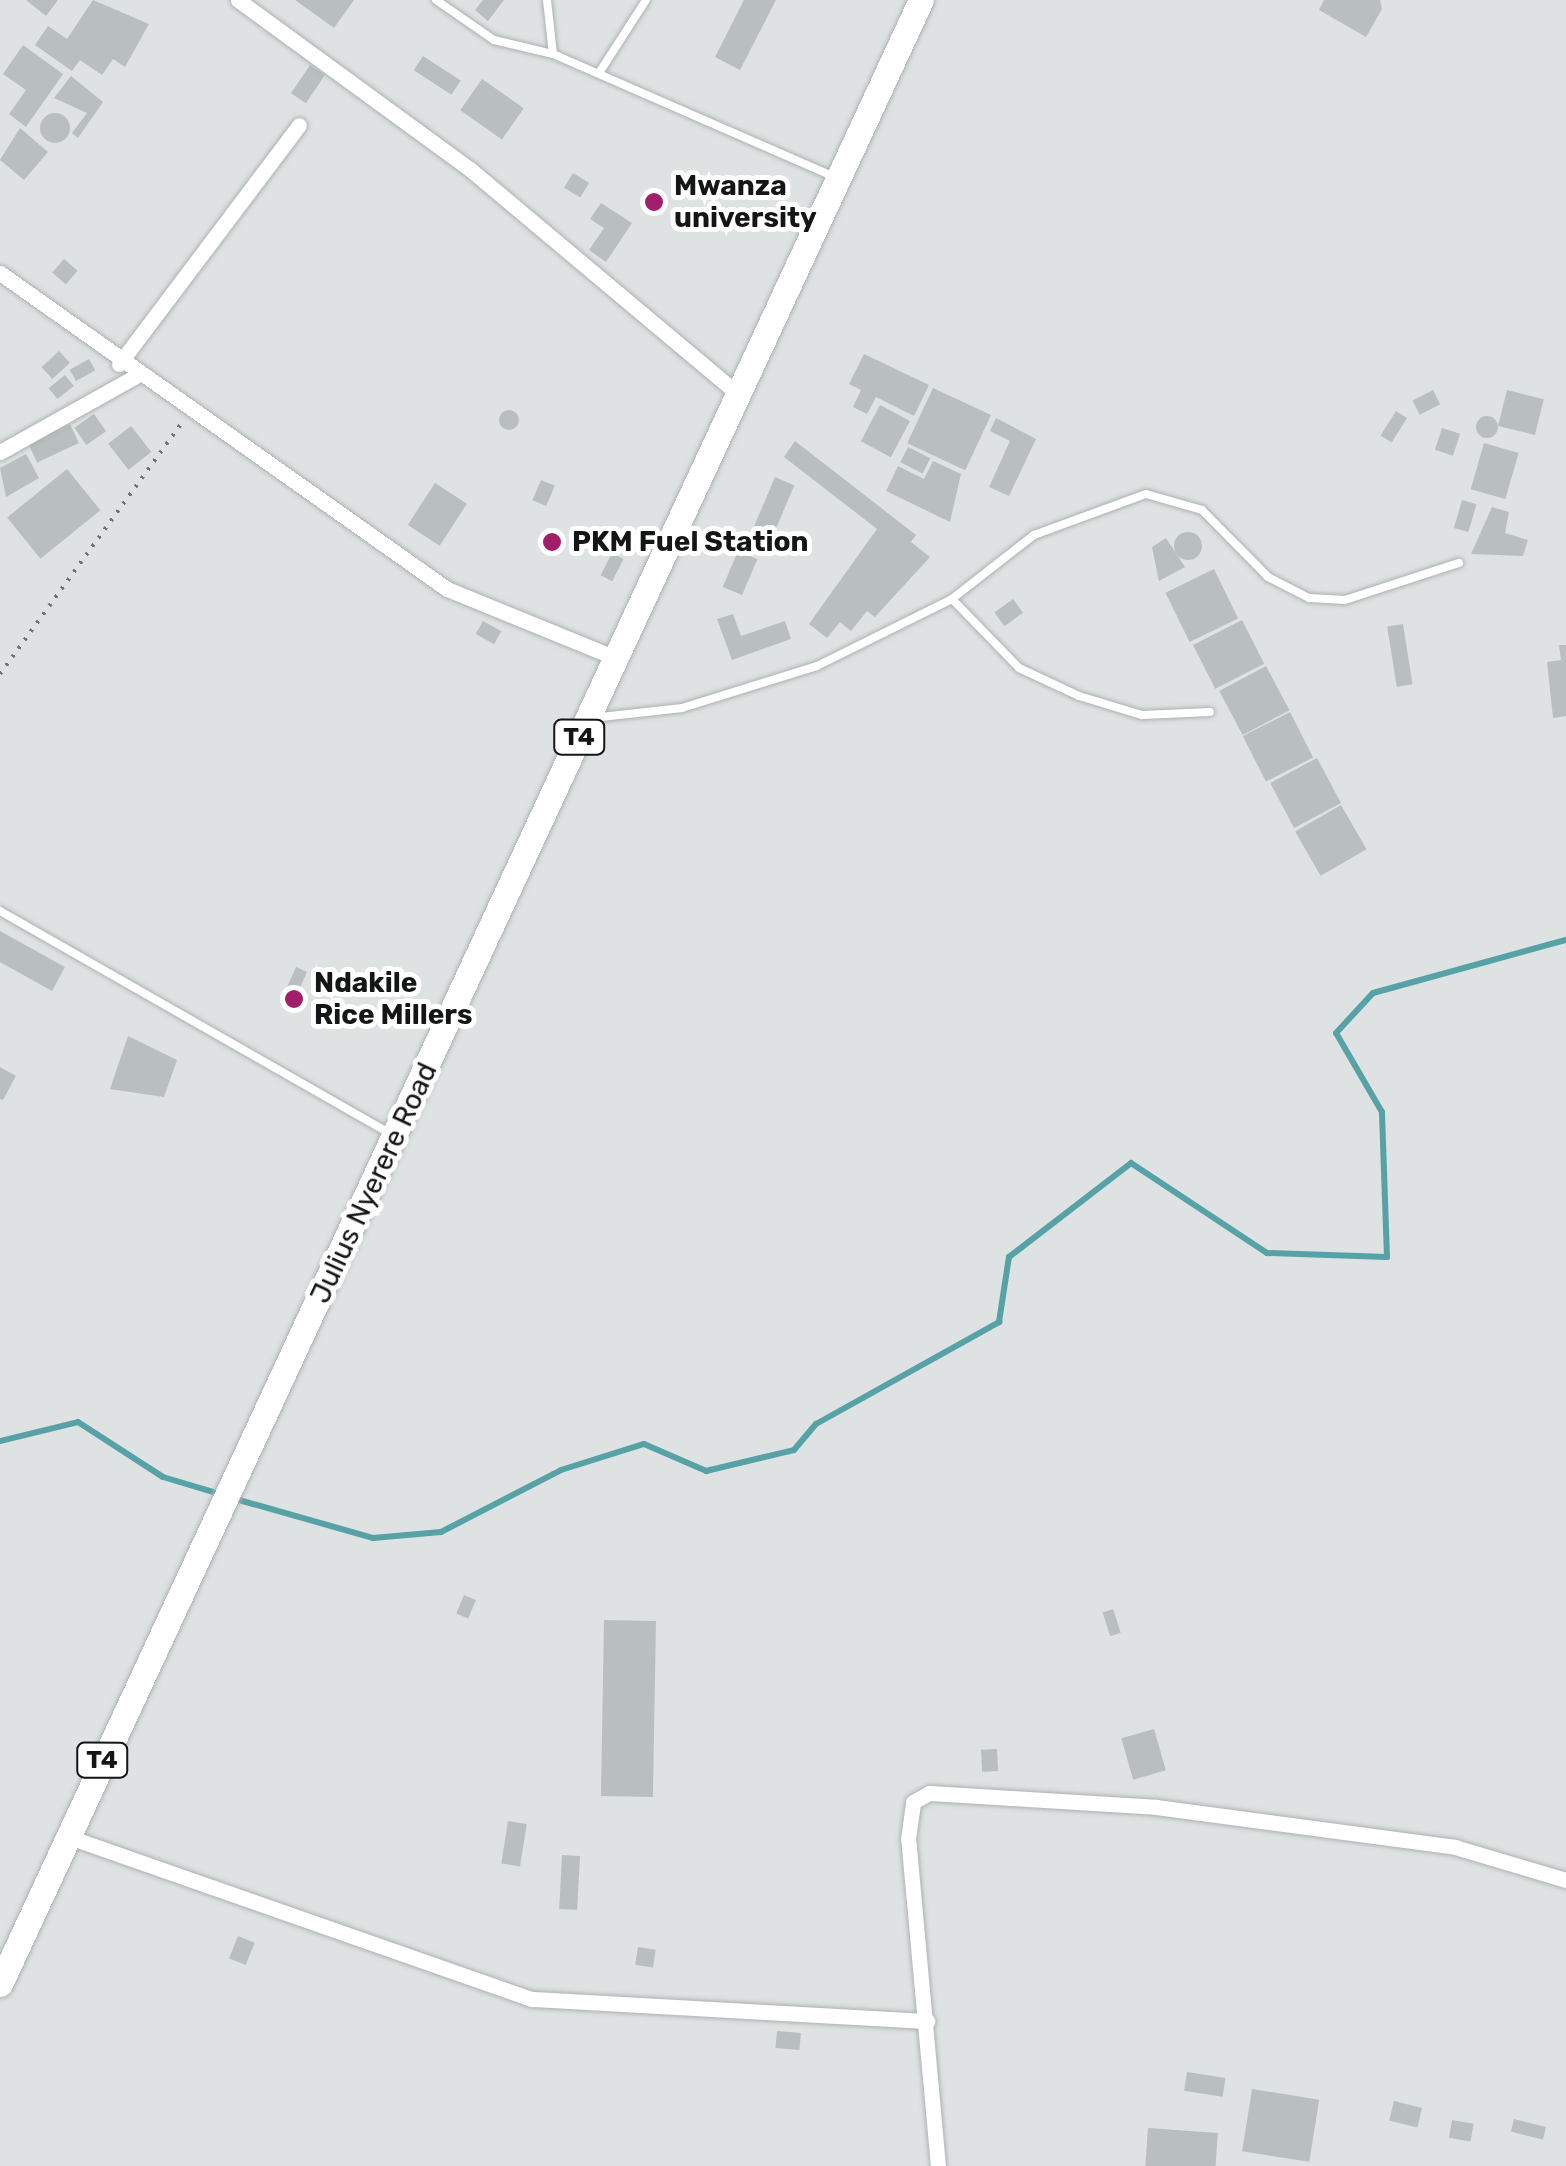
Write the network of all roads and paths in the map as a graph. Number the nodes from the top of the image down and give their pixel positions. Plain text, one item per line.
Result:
1 (238, 0) edge
2 (436, 0) edge
3 (547, 0) edge
4 (646, 0) edge
5 (921, 0) edge
6 (553, 54) junction
7 (599, 73) junction
8 (298, 125) dead end
9 (838, 179) junction
10 (0, 273) edge
11 (119, 364) junction
12 (136, 376) junction
13 (737, 393) junction
14 (192, 410) junction
15 (0, 452) edge
16 (1459, 563) dead end
17 (952, 599) junction
18 (614, 657) junction
19 (0, 674) edge
20 (1210, 712) dead end
21 (587, 718) junction
22 (0, 911) edge
23 (397, 1138) junction
24 (66, 1836) junction
25 (1566, 1880) edge
26 (0, 1984) edge
27 (928, 2021) junction
28 (938, 2166) edge

1 - 13 street
2 - 6 lane
3 - 6 lane
4 - 7 lane
5 - 9 highway, Julius Nyerere Road / T4
6 - 7 lane
7 - 9 lane
8 - 11 street
9 - 13 highway, Julius Nyerere Road / T4
10 - 11 street
11 - 12 street
12 - 14 street
12 - 15 street
13 - 18 highway, Julius Nyerere Road / T4
14 - 18 street
14 - 19 path
16 - 17 lane
17 - 20 lane
17 - 21 lane
18 - 21 highway, Julius Nyerere Road / T4
21 - 23 highway, Julius Nyerere Road / T4
22 - 23 lane
23 - 24 highway, Julius Nyerere Road / T4
24 - 26 highway, Julius Nyerere Road / T4
24 - 27 street
25 - 27 street
27 - 28 street

